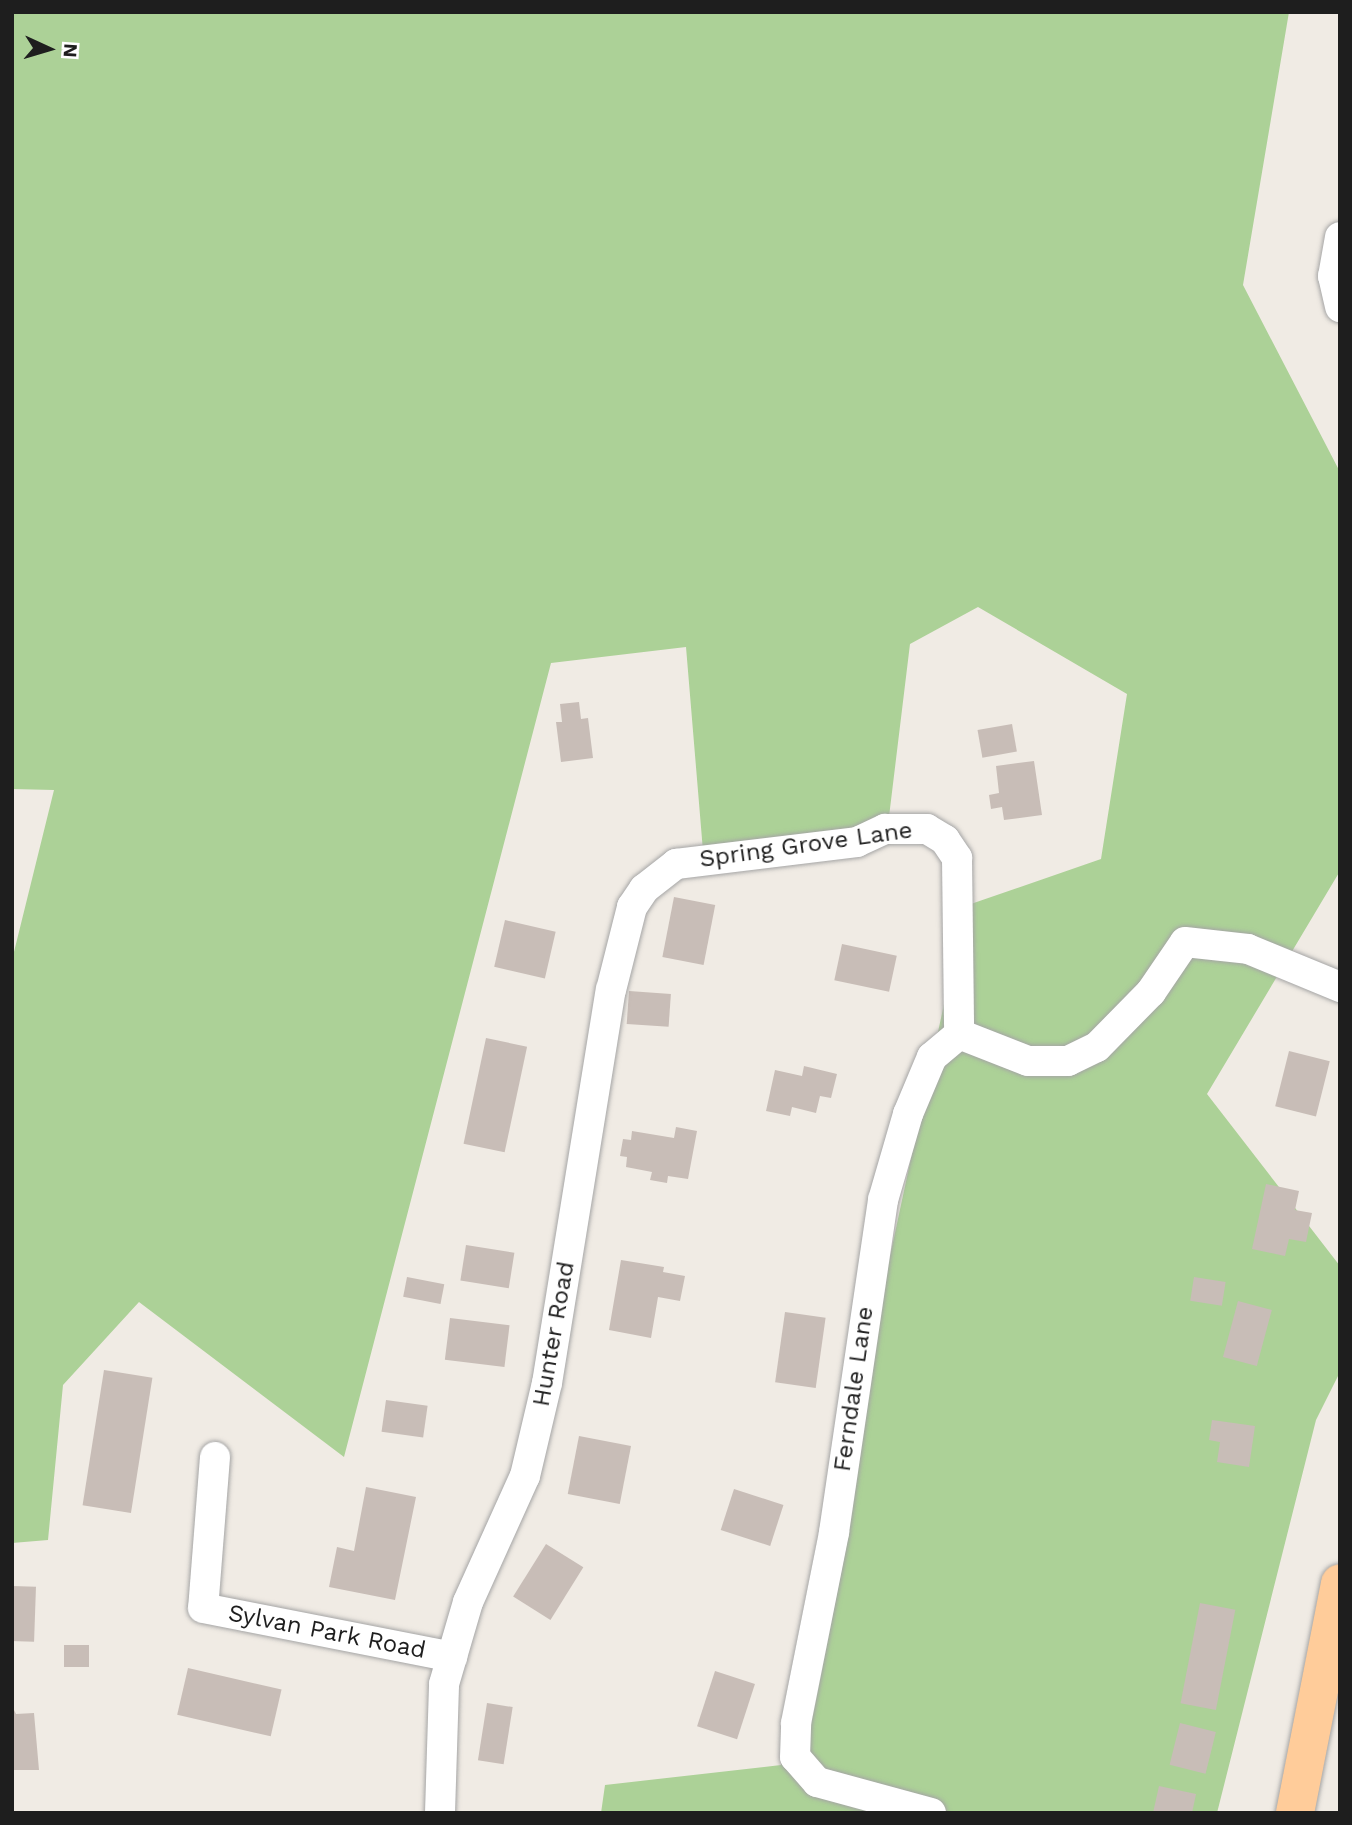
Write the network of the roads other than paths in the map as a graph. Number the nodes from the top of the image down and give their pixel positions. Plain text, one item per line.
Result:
1 (1340, 237) edge
2 (1340, 307) edge
3 (676, 864) joint
4 (1340, 987) edge
5 (959, 1034) junction
6 (215, 1457) dead end
7 (1340, 1583) edge
8 (452, 1657) junction
9 (440, 1813) edge
10 (931, 1813) edge
11 (1295, 1813) edge

1 - 2 street
3 - 5 street, Spring Grove Lane
3 - 8 street, Hunter Road
4 - 5 street
5 - 10 street, Ferndale Lane
6 - 8 street, Sylvan Park Road
7 - 11 main road
8 - 9 street, Hunter Road

